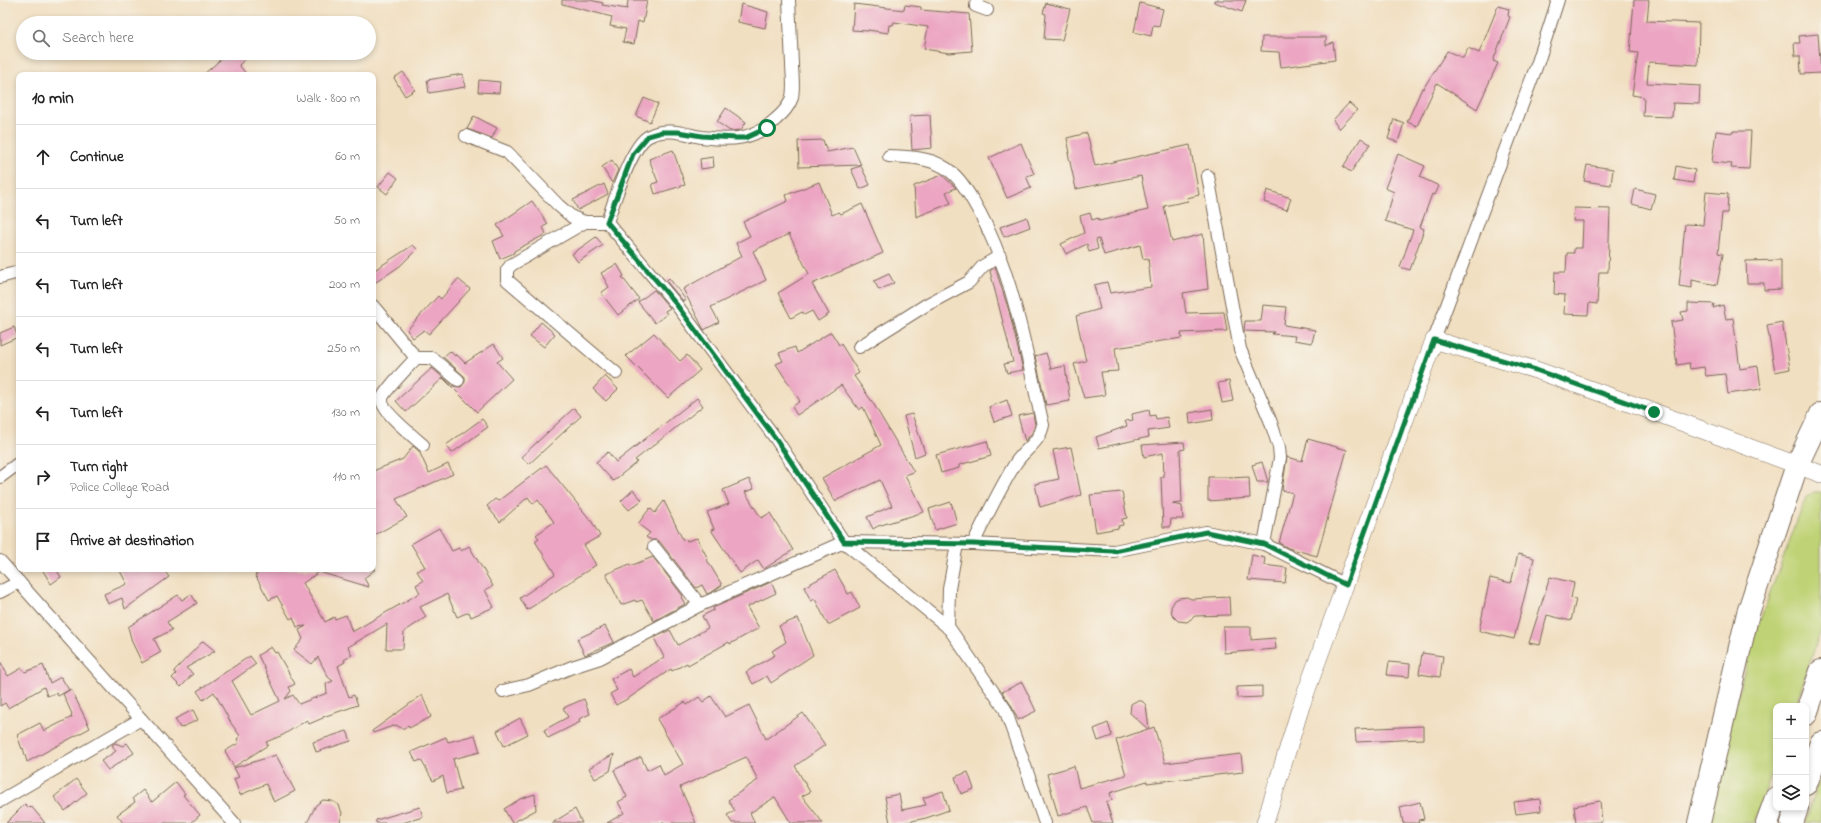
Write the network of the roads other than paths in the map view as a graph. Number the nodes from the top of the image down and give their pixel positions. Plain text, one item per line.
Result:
1 (790, 0) edge
2 (977, 0) edge
3 (1558, 0) edge
4 (987, 10) dead end
5 (466, 136) dead end
6 (889, 156) dead end
7 (1208, 176) dead end
8 (585, 222) junction
9 (607, 222) junction
10 (1000, 256) junction
11 (16, 273) edge
12 (0, 277) edge
13 (376, 310) edge
14 (1434, 340) junction
15 (859, 347) dead end
16 (416, 358) junction
17 (616, 373) dead end
18 (458, 380) dead end
19 (1821, 414) edge
20 (423, 445) dead end
21 (16, 465) edge
22 (1797, 465) junction
23 (1821, 474) edge
24 (0, 477) edge
25 (844, 542) junction
26 (957, 544) junction
27 (973, 544) junction
28 (1264, 544) junction
29 (654, 547) dead end
30 (0, 561) edge
31 (19, 582) junction
32 (1346, 585) junction
33 (0, 592) edge
34 (700, 604) junction
35 (948, 628) junction
36 (1821, 672) edge
37 (503, 691) dead end
38 (1809, 706) edge
39 (141, 719) junction
40 (1821, 743) edge
41 (1809, 776) edge
42 (0, 801) edge
43 (1773, 806) edge
44 (1796, 811) edge
45 (234, 823) edge
46 (1045, 823) edge
47 (1265, 823) edge
48 (1699, 823) edge
49 (1767, 823) edge
50 (1792, 823) edge

1 - 9 street
2 - 4 street
3 - 14 street
5 - 8 street
6 - 10 street
7 - 28 street
8 - 9 street
8 - 17 street
9 - 25 street
10 - 15 street
10 - 27 street
11 - 12 street
13 - 16 street
14 - 22 street
14 - 32 street
16 - 18 street
16 - 20 street
19 - 22 highway
21 - 24 street
22 - 23 street
22 - 48 highway
25 - 26 street
25 - 34 street
25 - 35 street
26 - 27 street
26 - 35 street
27 - 28 street
28 - 32 street
29 - 34 street
30 - 31 street
31 - 33 street
31 - 39 street
32 - 47 street
34 - 37 street
35 - 46 street
36 - 38 highway
39 - 42 street
39 - 45 street
40 - 41 highway
43 - 49 highway
44 - 50 highway

